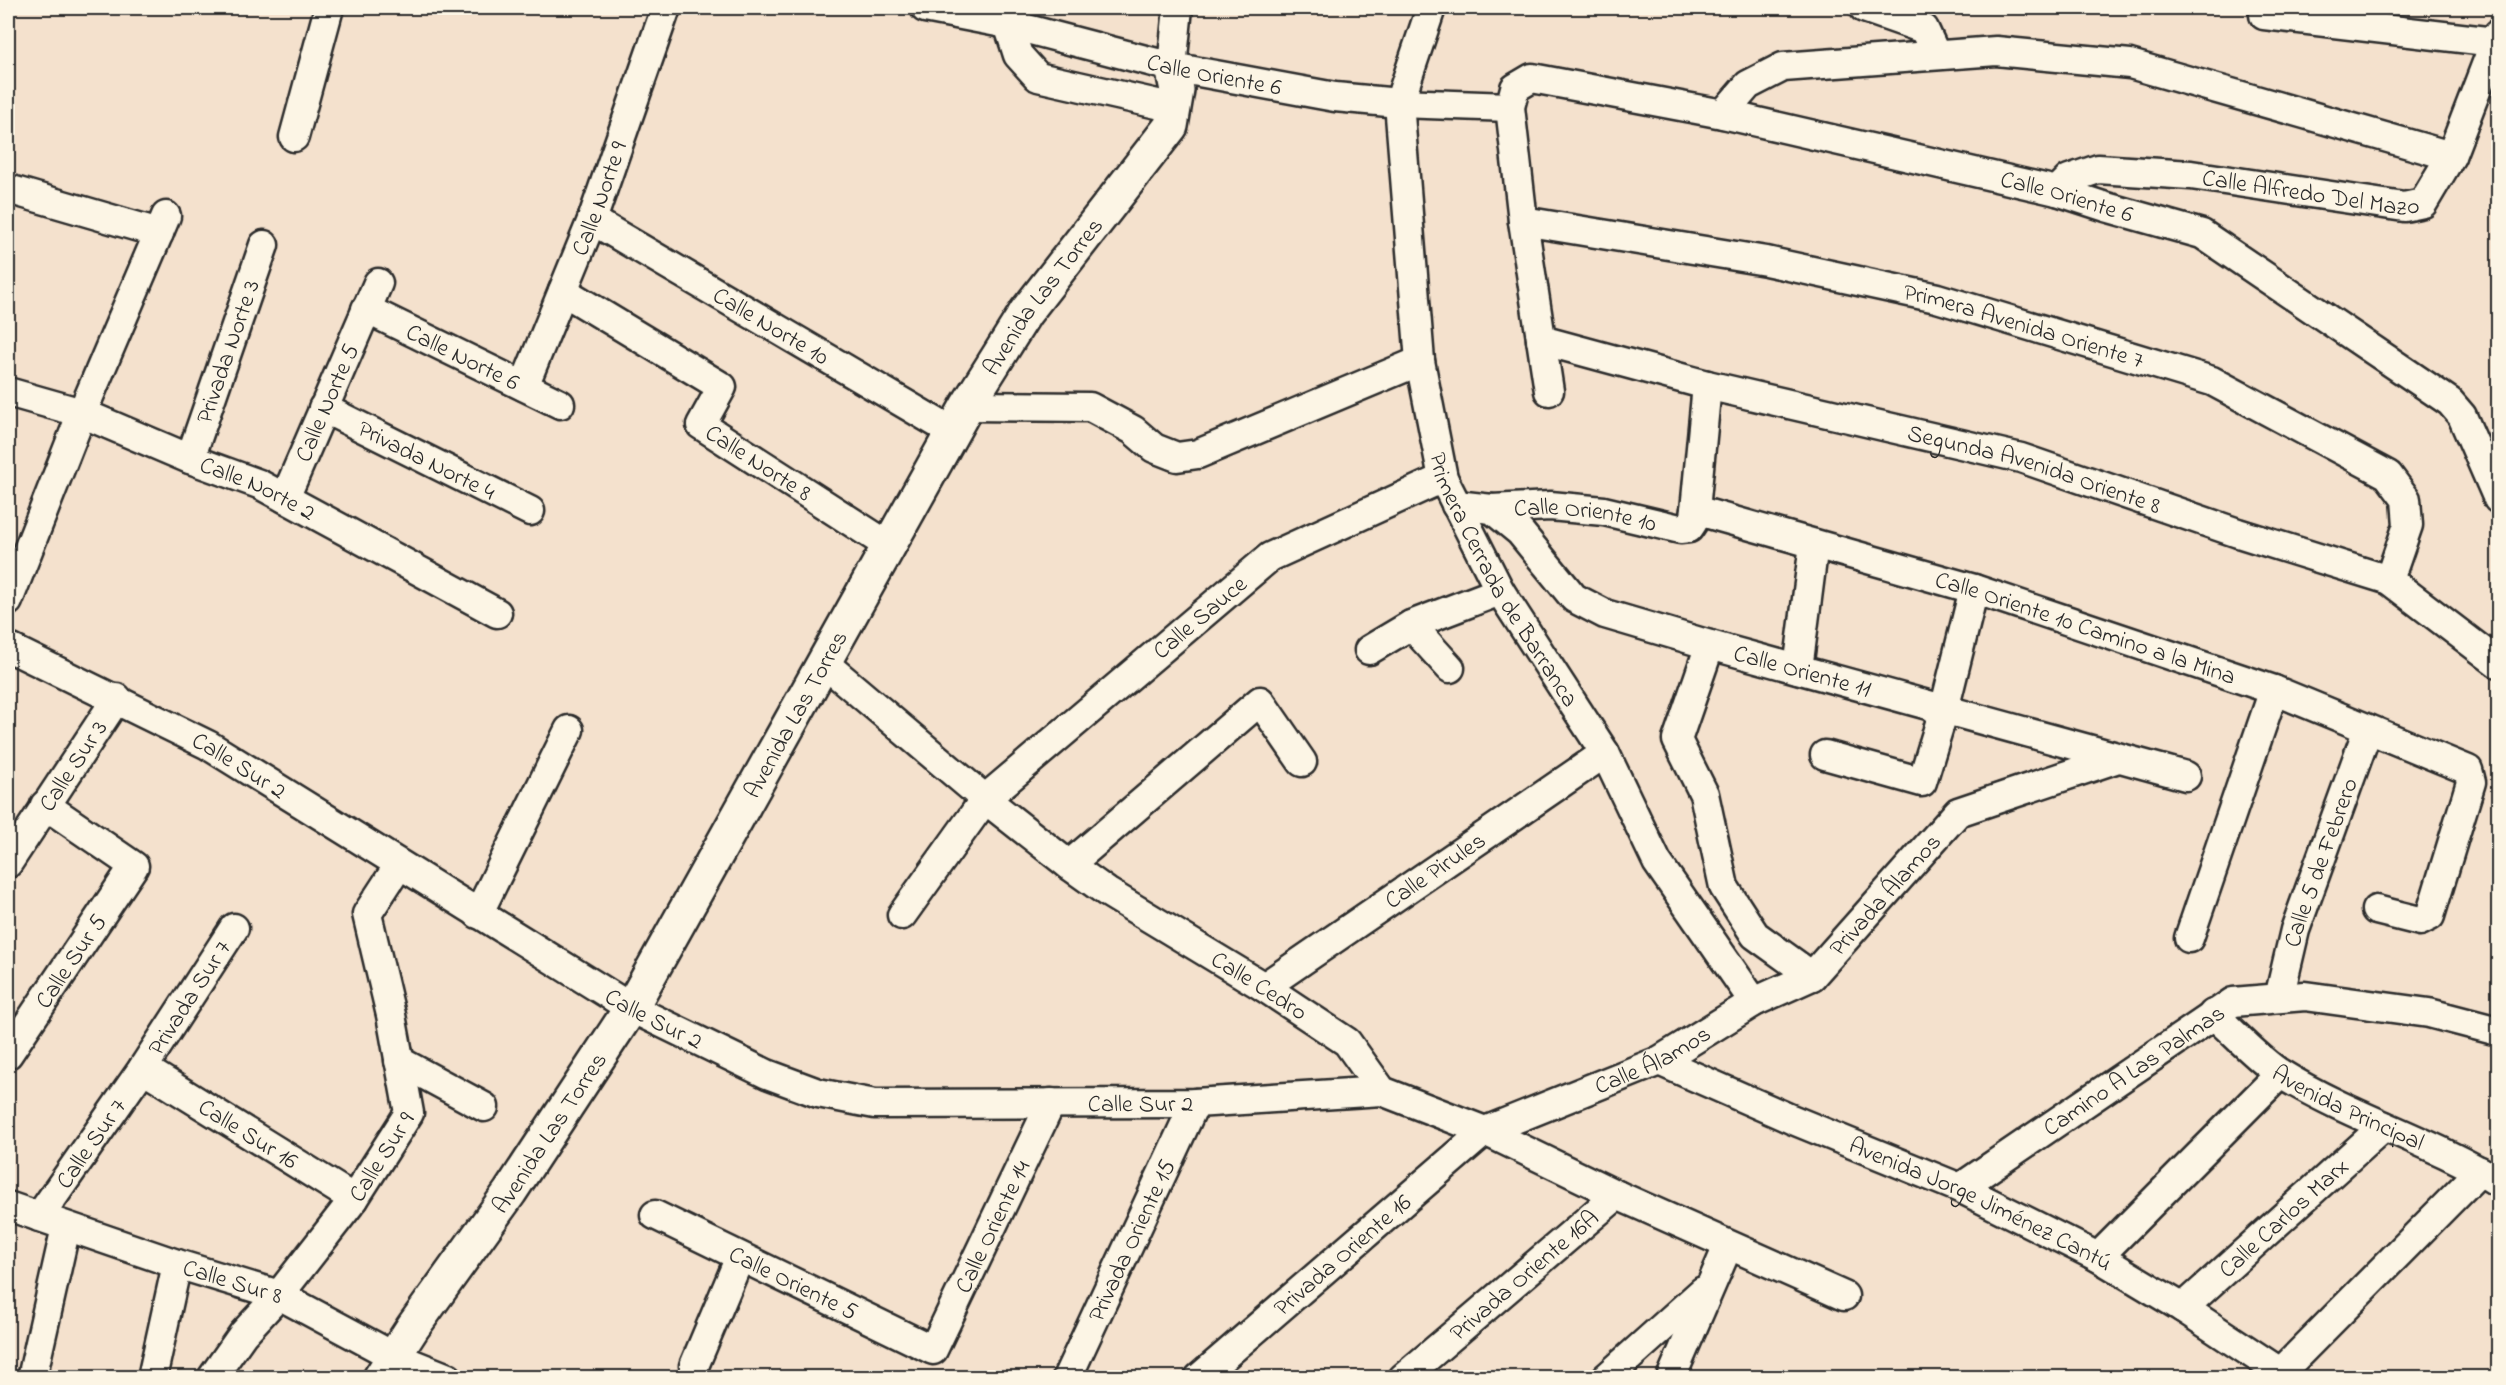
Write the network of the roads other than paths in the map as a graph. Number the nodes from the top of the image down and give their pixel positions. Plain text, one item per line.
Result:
1 (329, 8) edge
2 (666, 8) edge
3 (925, 8) edge
4 (1178, 8) edge
5 (1431, 8) edge
6 (1864, 8) edge
7 (2265, 15) dead end
8 (1015, 16) edge
9 (2497, 38) edge
10 (1936, 55) junction
11 (1172, 67) junction
12 (2486, 100) edge
13 (1399, 104) junction
14 (1510, 107) junction
15 (1175, 108) junction
16 (1723, 114) junction
17 (294, 137) dead end
18 (2451, 156) junction
19 (8, 189) edge
20 (2057, 191) junction
21 (592, 220) junction
22 (1523, 220) junction
23 (264, 244) dead end
24 (378, 283) dead end
25 (563, 291) junction
26 (366, 309) junction
27 (1540, 340) junction
28 (1420, 361) junction
29 (1707, 385) junction
30 (524, 386) junction
31 (1549, 391) dead end
32 (8, 392) edge
33 (560, 404) dead end
34 (323, 408) junction
35 (82, 413) junction
36 (959, 419) junction
37 (190, 459) junction
38 (1443, 478) junction
39 (285, 498) junction
40 (2499, 498) edge
41 (1456, 505) junction
42 (1492, 509) junction
43 (530, 511) dead end
44 (1688, 519) junction
45 (1814, 544) junction
46 (889, 546) junction
47 (2389, 580) junction
48 (1974, 589) junction
49 (1500, 591) junction
50 (8, 600) edge
51 (497, 613) dead end
52 (1411, 625) junction
53 (1710, 645) junction
54 (8, 647) edge
55 (1369, 650) dead end
56 (824, 663) junction
57 (2499, 663) edge
58 (1450, 668) dead end
59 (1798, 669) junction
60 (2274, 690) junction
61 (117, 698) junction
62 (1944, 710) junction
63 (2368, 729) junction
64 (569, 730) dead end
65 (1605, 753) junction
66 (1825, 755) dead end
67 (2118, 758) junction
68 (1302, 762) dead end
69 (2186, 776) dead end
70 (985, 799) junction
71 (45, 804) junction
72 (8, 863) edge
73 (399, 865) junction
74 (1069, 866) junction
75 (2376, 910) dead end
76 (478, 914) junction
77 (902, 915) dead end
78 (234, 928) dead end
79 (2188, 938) dead end
80 (1812, 976) junction
81 (1264, 987) junction
82 (2279, 998) junction
83 (1754, 1002) junction
84 (631, 1008) junction
85 (2213, 1014) junction
86 (2499, 1031) edge
87 (8, 1054) edge
88 (399, 1061) junction
89 (1659, 1061) junction
90 (143, 1068) junction
91 (2280, 1074) junction
92 (1382, 1092) junction
93 (1051, 1102) junction
94 (1195, 1103) junction
95 (484, 1107) dead end
96 (2384, 1126) junction
97 (1485, 1131) junction
98 (2489, 1176) edge
99 (1960, 1188) junction
100 (1617, 1195) junction
101 (354, 1199) junction
102 (8, 1206) edge
103 (655, 1215) dead end
104 (39, 1217) junction
105 (66, 1227) junction
106 (1728, 1246) junction
107 (740, 1257) junction
108 (2098, 1257) junction
109 (177, 1264) junction
110 (1709, 1286) junction
111 (279, 1295) junction
112 (1844, 1296) dead end
113 (2183, 1308) junction
114 (933, 1350) joint
115 (694, 1366) dead end
116 (387, 1367) edge
117 (2285, 1375) edge
118 (32, 1377) edge
119 (152, 1377) edge
120 (212, 1377) edge
121 (448, 1377) edge
122 (1067, 1377) edge
123 (1198, 1377) edge
124 (1403, 1377) edge
125 (1606, 1377) edge
126 (1671, 1377) edge

1 - 17 street
2 - 21 street, Calle Norte 9
3 - 8 street, Calle Oriente 6
4 - 11 street
5 - 13 street
6 - 10 street
7 - 9 street
8 - 11 street, Calle Oriente 6
8 - 15 street
9 - 12 street, Calle Alfredo Del Mazo
10 - 16 street
10 - 18 street
11 - 13 street, Calle Oriente 6
11 - 15 main road, Avenida Las Torres
12 - 18 street, Calle Alfredo Del Mazo
13 - 14 street, Calle Oriente 6
13 - 28 street, Primera Cerrada de Barranca
14 - 16 street, Calle Oriente 6
14 - 22 street
15 - 36 main road, Avenida Las Torres
16 - 20 street, Calle Oriente 6
18 - 20 street, Calle Alfredo Del Mazo
19 - 35 street
20 - 40 street, Calle Oriente 6
21 - 25 street, Calle Norte 9
21 - 36 street, Calle Norte 10
22 - 27 street
22 - 47 street, Primera Avenida Oriente 7
23 - 37 street, Privada Norte 3
24 - 26 street, Calle Norte 5
25 - 30 street, Calle Norte 9
25 - 46 street, Calle Norte 8
26 - 30 street, Calle Norte 6
26 - 34 street, Calle Norte 5
27 - 29 street, Segunda Avenida Oriente 8
27 - 31 street
28 - 36 street
28 - 38 street, Primera Cerrada de Barranca
29 - 44 street
29 - 47 street, Segunda Avenida Oriente 8
30 - 33 street, Calle Norte 6
32 - 35 street, Calle Norte 2
34 - 39 street, Calle Norte 5
34 - 43 street, Privada Norte 4
35 - 37 street, Calle Norte 2
35 - 50 street
36 - 46 main road, Avenida Las Torres
37 - 39 street, Calle Norte 2
38 - 41 street, Primera Cerrada de Barranca
38 - 70 street, Calle Sauce
39 - 51 street, Calle Norte 2
41 - 42 street
41 - 49 street, Primera Cerrada de Barranca
42 - 44 street, Calle Oriente 10
42 - 53 street, Calle Oriente 11
44 - 45 street, Calle Oriente 10 Camino a la Mina
45 - 48 street, Calle Oriente 10 Camino a la Mina
45 - 59 street
46 - 56 main road, Avenida Las Torres
47 - 57 street, Segunda Avenida Oriente 8
48 - 60 street, Calle Oriente 10 Camino a la Mina
48 - 62 street
49 - 52 street
49 - 65 street, Primera Cerrada de Barranca
52 - 55 street
52 - 58 street
53 - 59 street, Calle Oriente 11
53 - 80 street
54 - 61 street, Calle Sur 2
56 - 70 street, Calle Cedro
56 - 84 main road, Avenida Las Torres
59 - 62 street, Calle Oriente 11
60 - 63 street, Calle Oriente 10 Camino a la Mina
60 - 79 street
61 - 71 street, Calle Sur 3
61 - 73 street, Calle Sur 2
62 - 66 street
62 - 67 street, Calle Oriente 11
63 - 75 street, Calle Oriente 10 Camino a la Mina
63 - 82 street, Calle 5 de Febrero
64 - 76 street
65 - 81 street, Calle Pirules
65 - 83 street, Primera Cerrada de Barranca
67 - 69 street, Calle Oriente 11
67 - 80 street, Privada Álamos
68 - 74 street
70 - 74 street, Calle Cedro
70 - 77 street, Calle Sauce
71 - 72 street, Calle Sur 3
71 - 87 street, Calle Sur 5
73 - 76 street, Calle Sur 2
73 - 88 street, Calle Sur 9
74 - 81 street, Calle Cedro
76 - 84 street, Calle Sur 2
78 - 90 street, Privada Sur 7
80 - 83 street, Calle Álamos
81 - 92 street, Calle Cedro
82 - 85 street, Camino A Las Palmas
82 - 86 street, Camino A Las Palmas
83 - 89 street, Calle Álamos
84 - 93 street, Calle Sur 2
84 - 116 main road, Avenida Las Torres
85 - 91 street, Avenida Principal
85 - 99 street, Camino A Las Palmas
88 - 95 street
88 - 101 street, Calle Sur 9
89 - 97 street, Calle Álamos
89 - 99 street, Avenida Jorge Jiménez Cantú
90 - 101 street, Calle Sur 16
90 - 104 street, Calle Sur 7
91 - 96 street, Avenida Principal
91 - 108 street
92 - 94 street, Calle Sur 2
92 - 97 street
93 - 94 street, Calle Sur 2
93 - 114 street, Calle Oriente 14
94 - 122 street, Privada Oriente 15
96 - 98 street, Avenida Principal
96 - 113 street, Calle Carlos Marx
97 - 100 street
97 - 123 street, Privada Oriente 16
98 - 117 street
99 - 108 street, Avenida Jorge Jiménez Cantú
100 - 106 street
100 - 124 street, Privada Oriente 16A
101 - 111 street, Calle Sur 9
102 - 104 street, Calle Sur 8
103 - 107 street, Calle Oriente 5
104 - 105 street, Calle Sur 8
105 - 109 street, Calle Sur 8
105 - 118 street, Calle Sur 7
106 - 110 street
106 - 112 street
107 - 114 street, Calle Oriente 5
107 - 115 street
108 - 113 street, Avenida Jorge Jiménez Cantú
109 - 111 street, Calle Sur 8
109 - 119 street
110 - 125 street
110 - 126 street
111 - 116 street, Calle Sur 8
111 - 120 street, Calle Sur 9
113 - 117 street, Avenida Jorge Jiménez Cantú
116 - 121 street, Calle Sur 8

